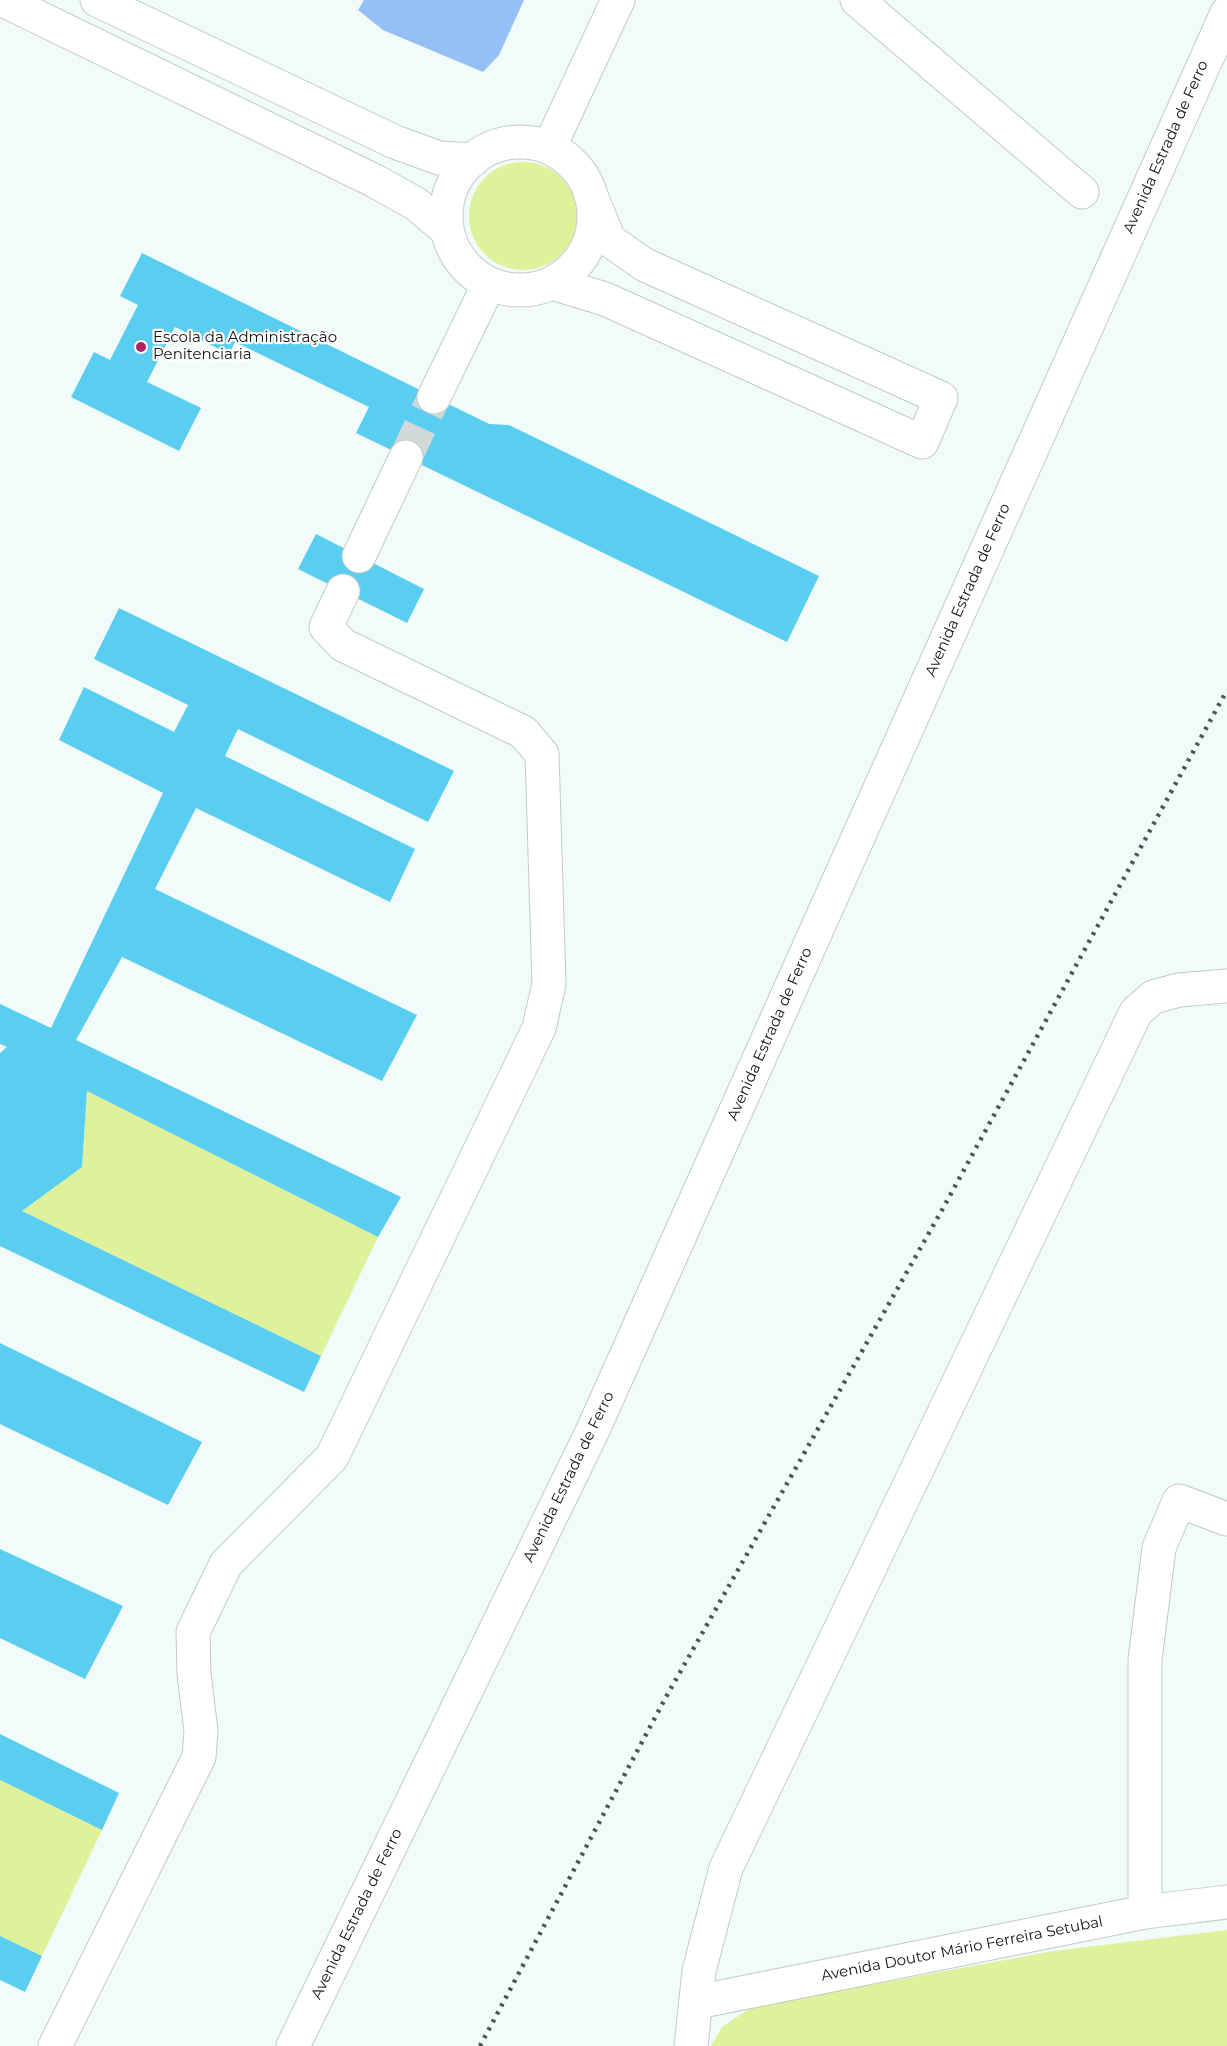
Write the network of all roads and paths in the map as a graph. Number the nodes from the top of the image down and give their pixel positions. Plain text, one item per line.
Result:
1 (3, 0) edge
2 (97, 0) edge
3 (618, 0) edge
4 (857, 0) edge
5 (1227, 13) edge
6 (549, 148) junction
7 (473, 160) junction
8 (1082, 192) dead end
9 (590, 193) junction
10 (447, 230) junction
11 (552, 283) junction
12 (489, 284) junction
13 (434, 397) tunnel mouth
14 (406, 457) tunnel mouth
15 (360, 556) dead end
16 (343, 591) dead end
17 (1227, 986) edge
18 (1227, 1519) edge
19 (1227, 1902) edge
20 (1145, 1912) junction
21 (697, 2002) junction
22 (55, 2046) edge
23 (293, 2046) edge
24 (691, 2046) edge

1 - 10 street
2 - 7 street
3 - 6 street
4 - 8 street
5 - 23 street, Avenida Estrada de Ferro
6 - 7 street
6 - 9 street
7 - 10 street
9 - 11 street
9 - 11 street
10 - 12 street
11 - 12 street
12 - 13 street
14 - 15 street
16 - 22 street
17 - 21 street
18 - 20 street
19 - 20 street, Avenida Doutor Mário Ferreira Setubal
20 - 21 street, Avenida Doutor Mário Ferreira Setubal
21 - 24 street

